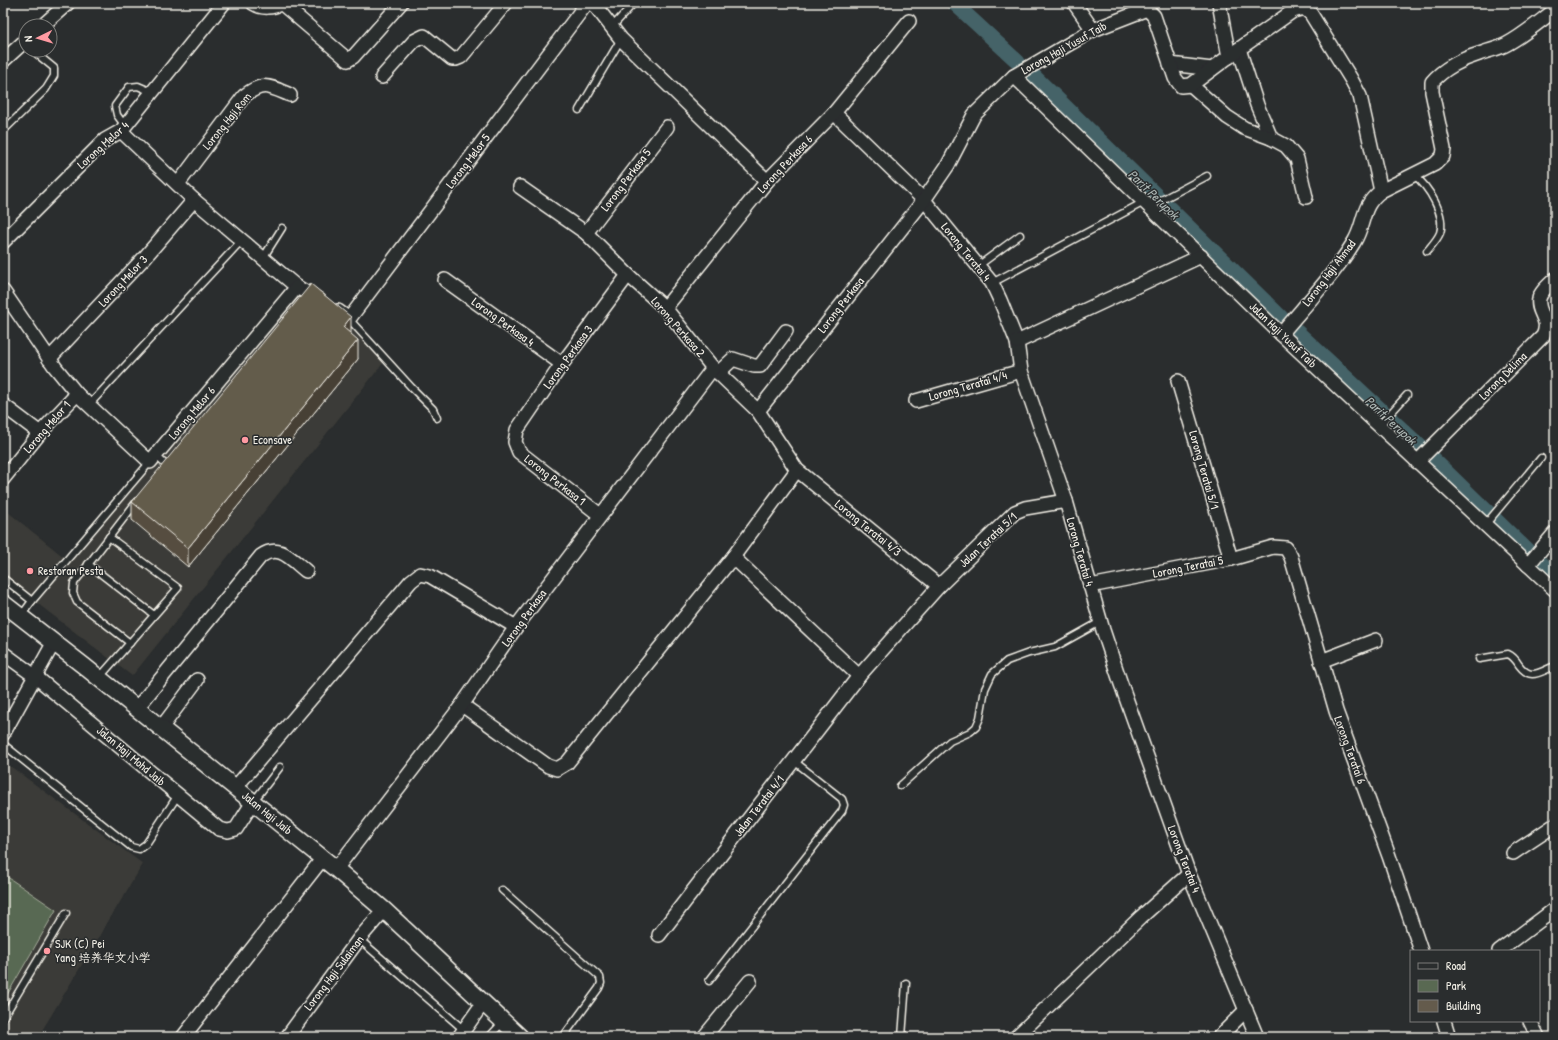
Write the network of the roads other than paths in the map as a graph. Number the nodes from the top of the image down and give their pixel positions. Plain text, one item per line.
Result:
1 (68, 3) edge
2 (224, 3) edge
3 (253, 3) edge
4 (281, 3) edge
5 (401, 3) edge
6 (506, 3) edge
7 (587, 3) edge
8 (593, 3) edge
9 (634, 3) edge
10 (1074, 3) edge
11 (1218, 3) edge
12 (1555, 10) edge
13 (51, 18) edge
14 (909, 22) dead end
15 (612, 27) junction
16 (1093, 30) junction
17 (621, 39) junction
18 (18, 51) edge
19 (1234, 53) junction
20 (42, 58) edge
21 (3, 60) edge
22 (1170, 64) junction
23 (1212, 69) junction
24 (1014, 76) junction
25 (382, 77) dead end
26 (1190, 85) junction
27 (152, 92) junction
28 (290, 95) dead end
29 (579, 110) dead end
30 (834, 113) junction
31 (667, 127) dead end
32 (123, 129) junction
33 (3, 131) edge
34 (1271, 138) junction
35 (1414, 174) junction
36 (1207, 176) dead end
37 (768, 181) junction
38 (178, 184) junction
39 (520, 187) dead end
40 (1381, 191) junction
41 (1306, 197) dead end
42 (194, 200) junction
43 (924, 200) junction
44 (1150, 204) junction
45 (282, 228) dead end
46 (586, 233) junction
47 (1020, 235) dead end
48 (242, 240) junction
49 (3, 242) edge
50 (1427, 251) dead end
51 (1201, 256) junction
52 (263, 258) junction
53 (978, 266) junction
54 (628, 275) junction
55 (1555, 279) edge
56 (445, 280) dead end
57 (992, 283) junction
58 (297, 287) junction
59 (3, 291) edge
60 (665, 308) junction
61 (349, 319) junction
62 (786, 331) dead end
63 (1282, 334) junction
64 (1017, 342) junction
65 (49, 359) junction
66 (562, 364) junction
67 (716, 370) junction
68 (1021, 371) junction
69 (1178, 382) dead end
70 (77, 394) junction
71 (1407, 395) dead end
72 (916, 401) dead end
73 (3, 405) edge
74 (89, 405) junction
75 (758, 411) junction
76 (437, 418) dead end
77 (1381, 423) junction
78 (40, 433) junction
79 (515, 442) joint
80 (170, 458) edge
81 (1541, 458) dead end
82 (1417, 462) junction
83 (158, 463) junction
84 (797, 470) junction
85 (3, 479) edge
86 (142, 495) edge
87 (1066, 501) junction
88 (600, 515) junction
89 (1487, 523) junction
90 (1555, 533) edge
91 (109, 538) junction
92 (1286, 548) joint
93 (733, 557) junction
94 (1231, 559) junction
95 (88, 564) junction
96 (1528, 565) junction
97 (306, 571) dead end
98 (3, 578) edge
99 (939, 586) junction
100 (1090, 586) junction
101 (1555, 590) edge
102 (32, 601) junction
103 (3, 603) edge
104 (154, 615) junction
105 (21, 616) junction
106 (1100, 622) junction
107 (516, 627) junction
108 (1376, 640) dead end
109 (54, 642) junction
110 (130, 643) junction
111 (3, 653) edge
112 (1479, 659) dead end
113 (1321, 661) junction
114 (1555, 666) edge
115 (36, 676) junction
116 (859, 676) junction
117 (99, 678) junction
118 (197, 680) dead end
119 (462, 705) junction
120 (137, 708) junction
121 (161, 728) junction
122 (3, 734) edge
123 (3, 744) edge
124 (794, 761) junction
125 (280, 767) dead end
126 (900, 786) dead end
127 (235, 788) junction
128 (178, 795) junction
129 (253, 802) junction
130 (1555, 825) edge
131 (1513, 853) dead end
132 (323, 858) junction
133 (336, 869) junction
134 (1189, 874) junction
135 (502, 890) dead end
136 (384, 910) junction
137 (66, 913) dead end
138 (1554, 913) edge
139 (659, 935) dead end
140 (359, 939) junction
141 (1421, 950) edge
142 (1500, 950) edge
143 (709, 981) dead end
144 (750, 981) dead end
145 (906, 982) dead end
146 (483, 1003) junction
147 (1246, 1010) junction
148 (3, 1018) edge
149 (503, 1021) junction
150 (1444, 1022) edge
151 (1530, 1022) edge
152 (462, 1033) edge
153 (518, 1036) edge
154 (183, 1037) edge
155 (287, 1037) edge
156 (489, 1037) edge
157 (563, 1037) edge
158 (704, 1037) edge
159 (902, 1037) edge
160 (1016, 1037) edge
161 (1219, 1037) edge
162 (1257, 1037) edge
163 (1449, 1037) edge
164 (1538, 1037) edge

1 - 13 street
2 - 27 street, Lorong Melor 4
3 - 4 street
4 - 5 street
6 - 25 street
7 - 61 street, Lorong Melor 5
8 - 15 street
9 - 15 lane
10 - 16 street
11 - 19 street
12 - 35 street, Lorong Haji Ahmad
14 - 30 street, Lorong Perkasa 6
15 - 17 street
16 - 22 street, Lorong Haji Yusuf Taib
16 - 24 street, Lorong Haji Yusuf Taib
17 - 29 lane
17 - 37 street
18 - 21 street
19 - 23 street
19 - 34 street
19 - 40 street
20 - 33 lane
22 - 23 street
22 - 26 street, Lorong Haji Yusuf Taib
23 - 26 street
24 - 43 street, Lorong Haji Yusuf Taib
24 - 44 street, Jalan Haji Yusuf Taib
26 - 34 street
27 - 32 street, Lorong Melor 4
27 - 32 lane
28 - 38 street, Lorong Haji Rom
30 - 37 street, Lorong Perkasa 6
30 - 43 street, Lorong Teratai 4
31 - 46 street, Lorong Perkasa 5
32 - 38 street
32 - 49 street, Lorong Melor 4
34 - 41 street
35 - 40 street, Lorong Haji Ahmad
35 - 50 lane
36 - 44 lane
37 - 60 street, Lorong Perkasa 6
38 - 42 street
39 - 46 street, Lorong Perkasa 2
40 - 63 street, Lorong Haji Ahmad
42 - 48 street
42 - 65 street, Lorong Melor 3
43 - 53 street, Lorong Teratai 4
43 - 75 street, Lorong Perkasa
44 - 51 street, Jalan Haji Yusuf Taib
44 - 57 lane
45 - 52 lane
46 - 54 street, Lorong Perkasa 2
47 - 53 lane
48 - 52 street
48 - 74 lane
51 - 63 street, Jalan Haji Yusuf Taib
51 - 64 street
52 - 58 street
53 - 57 street, Lorong Teratai 4
54 - 60 street, Lorong Perkasa 2
54 - 66 street, Lorong Perkasa 3
55 - 82 street, Lorong Delima
56 - 66 street, Lorong Perkasa 4
57 - 64 street, Lorong Teratai 4
58 - 61 street
58 - 83 street, Lorong Melor 6
59 - 65 street
60 - 67 street, Lorong Perkasa 2
61 - 76 lane
62 - 67 street, Lorong Perkasa
63 - 77 street, Jalan Haji Yusuf Taib
64 - 68 street, Lorong Teratai 4
65 - 70 street
66 - 79 street, Lorong Perkasa 3
67 - 75 street, Lorong Perkasa 2
67 - 88 street, Lorong Perkasa
68 - 72 street, Lorong Teratai 4/4
68 - 87 street, Lorong Teratai 4
69 - 94 street, Lorong Teratai 5/1
70 - 74 street
70 - 78 street, Lorong Melor 1
71 - 77 lane
73 - 78 street
74 - 83 street
75 - 84 street, Lorong Perkasa 2
77 - 82 street, Jalan Haji Yusuf Taib
78 - 85 street, Lorong Melor 1
79 - 88 street, Lorong Perkasa 1
80 - 83 lane
81 - 89 lane
82 - 89 street, Jalan Haji Yusuf Taib
83 - 102 lane
84 - 93 street
84 - 99 street, Lorong Teratai 4/3
86 - 91 lane
87 - 99 street, Jalan Teratai 5/1
87 - 100 street, Lorong Teratai 4
88 - 107 street, Lorong Perkasa
89 - 96 street, Jalan Haji Yusuf Taib
90 - 96 street
91 - 95 lane
91 - 104 lane
92 - 94 street, Lorong Teratai 5
92 - 113 street, Lorong Teratai 6
93 - 116 street
93 - 119 street
94 - 100 street, Lorong Teratai 5
95 - 104 lane
95 - 110 lane
96 - 101 street, Jalan Haji Yusuf Taib
97 - 120 street
98 - 102 lane
99 - 116 street, Jalan Teratai 5/1
100 - 106 street, Lorong Teratai 4
102 - 105 lane
103 - 105 street, Jalan Haji Jaib
104 - 110 lane
105 - 109 street, Jalan Haji Jaib
106 - 126 lane
106 - 134 street, Lorong Teratai 4
107 - 119 street, Lorong Perkasa
107 - 127 street
108 - 113 street
109 - 115 street
109 - 117 street, Jalan Haji Jaib
110 - 117 lane
111 - 115 street, Jalan Haji Mohd Jaib
112 - 114 lane
113 - 141 street, Lorong Teratai 6
115 - 122 street
115 - 128 street, Jalan Haji Mohd Jaib
116 - 124 street, Jalan Teratai 4/1
117 - 120 street, Jalan Haji Jaib
118 - 121 street
119 - 133 street, Lorong Perkasa
120 - 121 street, Jalan Haji Jaib
121 - 127 street, Jalan Haji Jaib
123 - 128 lane
124 - 139 street, Jalan Teratai 4/1
124 - 143 lane
125 - 129 lane
127 - 129 street, Jalan Haji Jaib
128 - 129 street, Jalan Haji Mohd Jaib
129 - 132 street, Jalan Haji Jaib
130 - 131 street
132 - 133 street, Jalan Haji Jaib
132 - 154 street
133 - 136 street, Jalan Haji Jaib
134 - 147 street, Lorong Teratai 4
134 - 160 street
135 - 157 lane
136 - 140 street, Lorong Haji Sulaiman
136 - 146 street, Jalan Haji Jaib
137 - 148 lane
138 - 142 street
140 - 152 lane
140 - 155 street, Lorong Haji Sulaiman
144 - 158 street
145 - 159 lane
146 - 149 street, Jalan Haji Jaib
146 - 152 street
147 - 161 street
147 - 162 street, Lorong Teratai 4
149 - 153 street, Jalan Haji Jaib
149 - 156 lane
150 - 163 street
151 - 164 street

